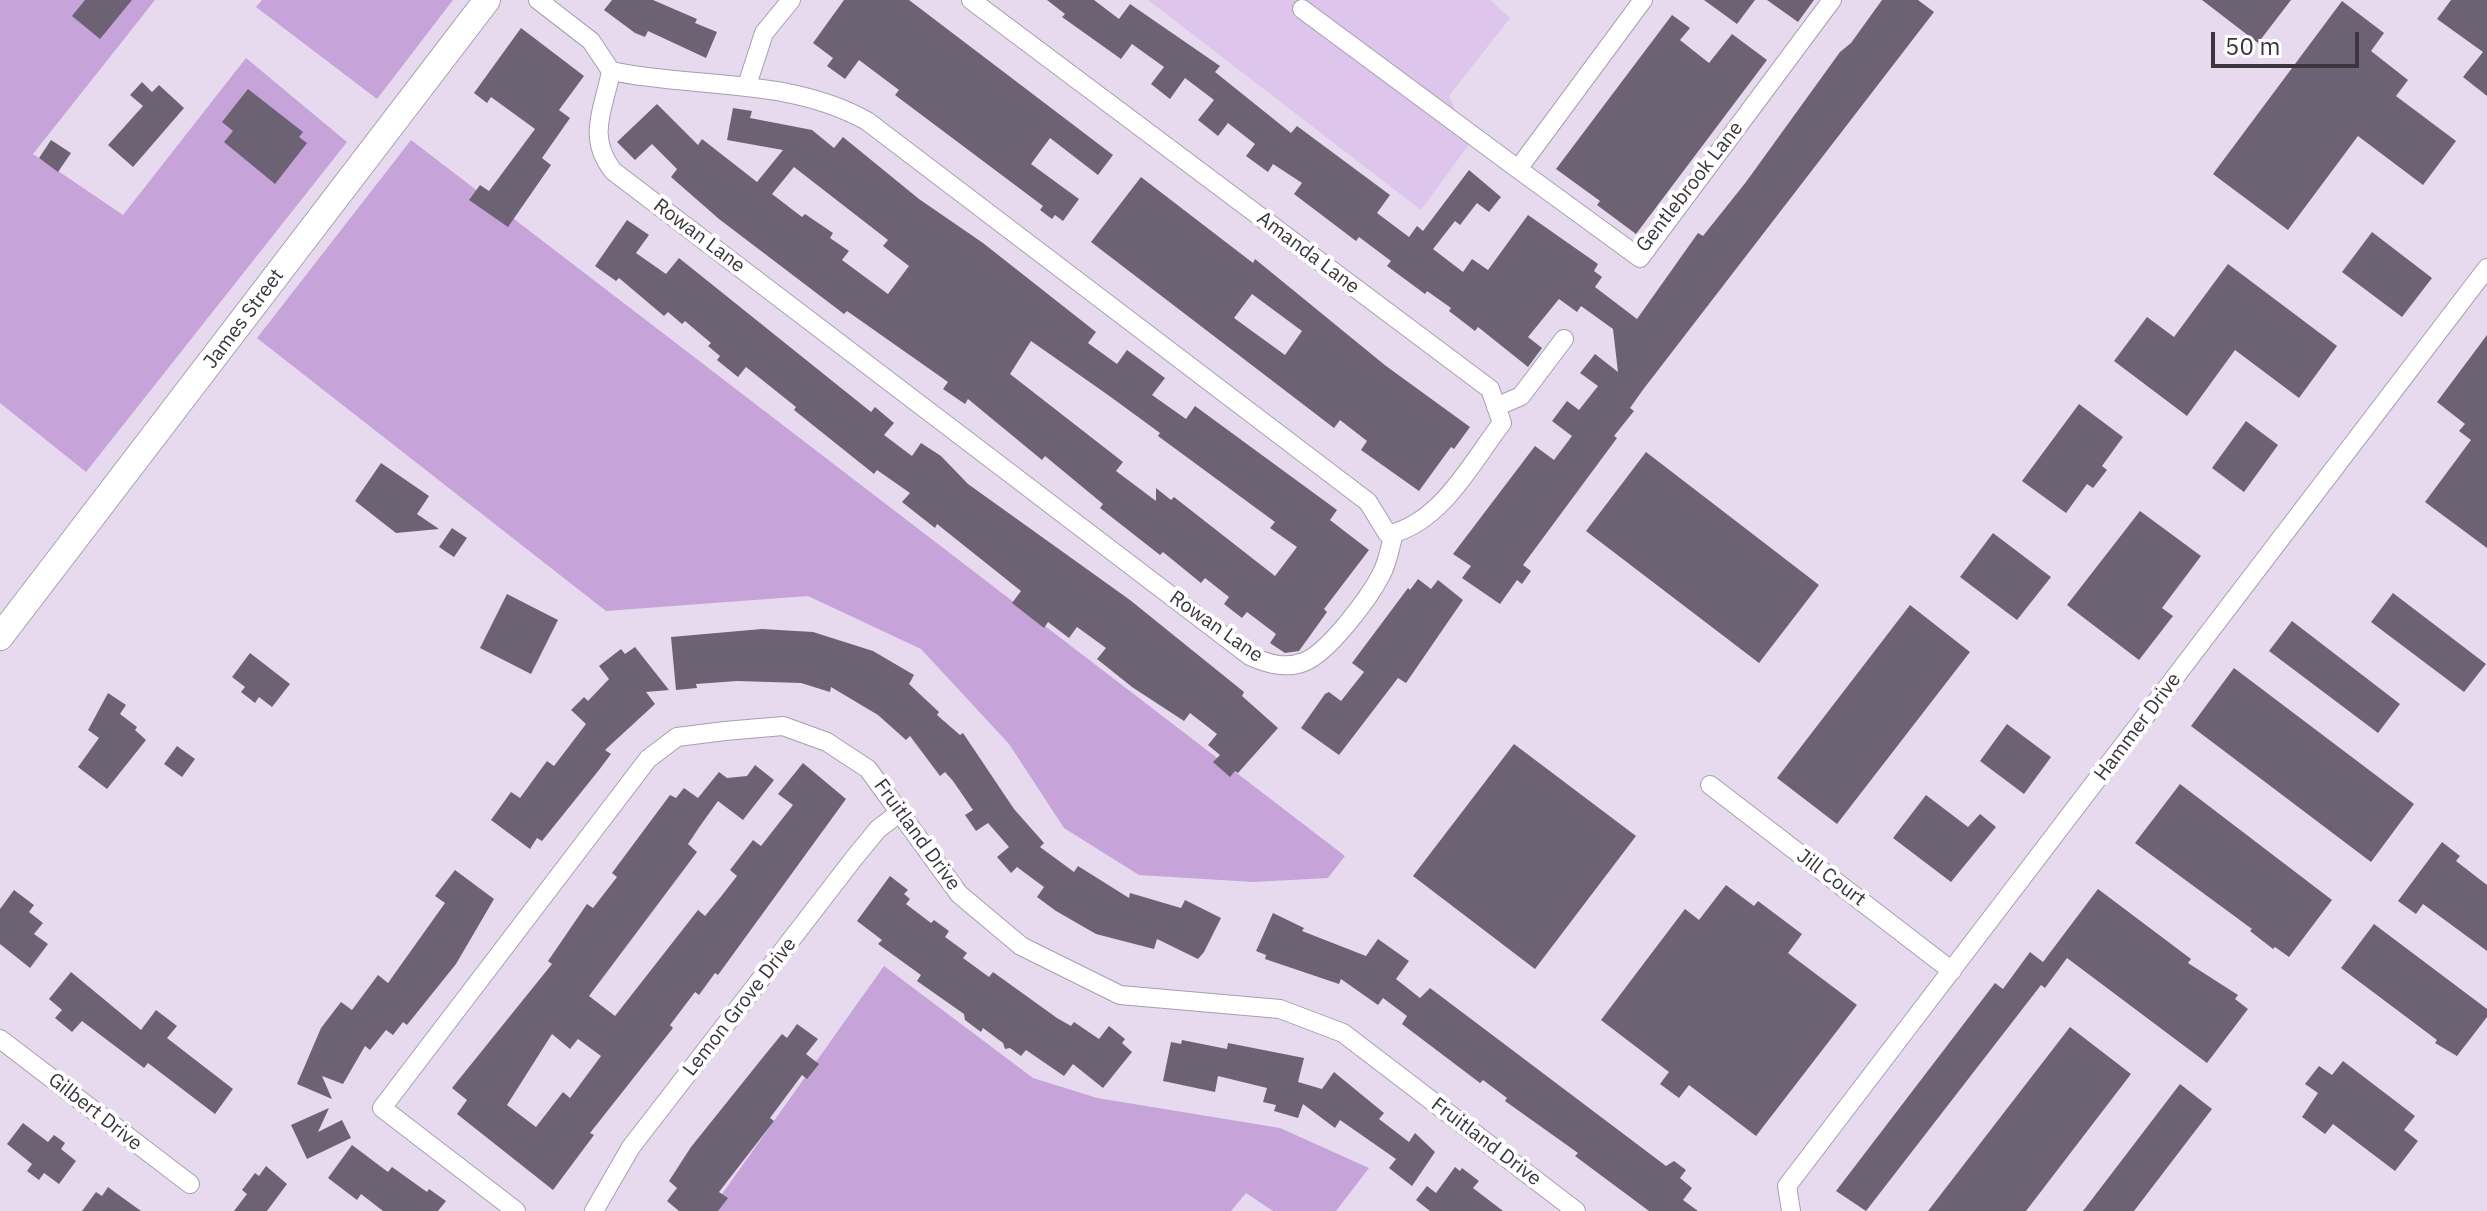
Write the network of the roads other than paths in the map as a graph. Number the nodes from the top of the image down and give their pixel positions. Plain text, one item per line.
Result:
1 (487, 0) edge
2 (538, 0) edge
3 (791, 0) edge
4 (971, 0) edge
5 (1643, 0) edge
6 (1832, 0) edge
7 (1302, 9) dead end
8 (611, 71) junction
9 (747, 85) junction
10 (1518, 169) junction
11 (2487, 268) edge
12 (1564, 339) dead end
13 (1496, 407) junction
14 (1394, 533) junction
15 (0, 637) edge
16 (1710, 785) dead end
17 (899, 813) junction
18 (1952, 971) junction
19 (0, 1039) edge
20 (190, 1184) dead end
21 (516, 1211) edge
22 (594, 1211) edge
23 (1576, 1211) edge
24 (1791, 1211) edge

1 - 15 main road, James Street
2 - 8 street
3 - 9 street
4 - 13 street, Amanda Lane
5 - 10 street
6 - 10 street, Gentlebrook Lane
7 - 10 street, Gentlebrook Lane
8 - 9 street
8 - 14 street, Rowan Lane
9 - 14 street
11 - 18 street, Hammer Drive
12 - 13 street
13 - 14 street
16 - 18 street, Jill Court
17 - 21 street, Fruitland Drive
17 - 22 street, Lemon Grove Drive
17 - 23 street, Fruitland Drive
18 - 24 street, Hammer Drive
19 - 20 street, Gilbert Drive

